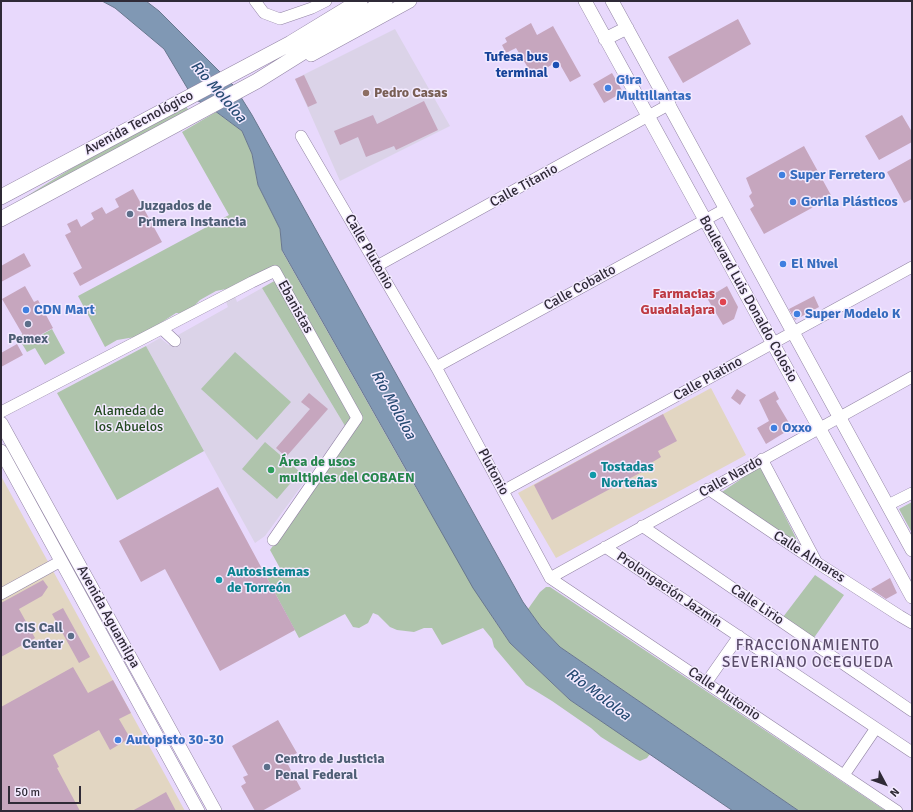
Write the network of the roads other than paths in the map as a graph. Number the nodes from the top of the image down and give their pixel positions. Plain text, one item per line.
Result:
1 (256, 1) edge
2 (326, 1) edge
3 (360, 1) edge
4 (385, 1) edge
5 (410, 1) edge
6 (584, 1) edge
7 (612, 1) edge
8 (310, 4) edge
9 (627, 28) junction
10 (605, 39) junction
11 (283, 65) junction
12 (670, 104) junction
13 (648, 117) junction
14 (301, 136) dead end
15 (1, 197) edge
16 (725, 209) junction
17 (1, 219) edge
18 (704, 220) junction
19 (377, 266) junction
20 (912, 267) edge
21 (162, 329) junction
22 (792, 333) junction
23 (175, 341) dead end
24 (772, 344) junction
25 (436, 367) junction
26 (912, 377) edge
27 (1, 412) edge
28 (839, 417) junction
29 (1, 423) edge
30 (820, 428) junction
31 (1, 451) edge
32 (762, 459) junction
33 (708, 489) junction
34 (503, 491) junction
35 (912, 493) edge
36 (888, 505) junction
37 (642, 526) junction
38 (64, 536) junction
39 (272, 540) dead end
40 (605, 547) junction
41 (912, 550) edge
42 (61, 561) junction
43 (816, 562) junction
44 (550, 578) junction
45 (88, 580) junction
46 (1, 594) edge
47 (912, 597) edge
48 (912, 623) edge
49 (739, 636) junction
50 (706, 683) junction
51 (912, 711) edge
52 (876, 728) junction
53 (912, 752) edge
54 (844, 775) junction
55 (198, 811) edge
56 (215, 811) edge
57 (897, 811) edge

1 - 8 street
2 - 8 street
3 - 15 highway, Avenida Tecnológico
4 - 11 highway, Avenida Tecnológico
5 - 11 main road, Avenida Tecnológico
6 - 10 main road, Boulevard Luis Donaldo Colosio
7 - 9 main road, Boulevard Luis Donaldo Colosio
9 - 10 main road
9 - 12 main road, Boulevard Luis Donaldo Colosio
10 - 13 main road, Boulevard Luis Donaldo Colosio
11 - 17 highway, Avenida Tecnológico
12 - 13 street, Calle Titanio
12 - 16 main road, Boulevard Luis Donaldo Colosio
13 - 18 main road, Boulevard Luis Donaldo Colosio
13 - 19 street, Calle Titanio
14 - 19 street, Calle Plutonio
16 - 18 street, Calle Cobalto
16 - 22 main road, Boulevard Luis Donaldo Colosio
18 - 24 main road, Boulevard Luis Donaldo Colosio
18 - 25 street, Calle Cobalto
19 - 25 street, Calle Plutonio
20 - 22 street, Calle Platino
21 - 23 street
21 - 27 street, Ebanistas
21 - 39 street, Ebanistas
22 - 24 street, Calle Platino
22 - 28 main road, Boulevard Luis Donaldo Colosio
24 - 30 main road, Boulevard Luis Donaldo Colosio
24 - 34 street, Calle Platino
25 - 34 street, Plutonio
26 - 28 street, Calle Nardo
28 - 30 street, Calle Nardo
28 - 36 main road, Boulevard Luis Donaldo Colosio
29 - 38 main road, Avenida Aguamilpa
30 - 32 street, Calle Nardo
30 - 47 main road, Boulevard Luis Donaldo Colosio
31 - 42 main road, Avenida Aguamilpa
32 - 33 street, Calle Nardo
32 - 43 street
33 - 37 street, Calle Nardo
33 - 43 street, Calle Almares
34 - 44 street, Plutonio
35 - 36 street
36 - 41 main road, Boulevard Luis Donaldo Colosio
37 - 40 street, Calle Nardo
37 - 51 street, Calle Lirio
38 - 42 main road
38 - 45 main road, Avenida Aguamilpa
40 - 44 street, Calle Nardo
40 - 49 street, Prolongación Jazmín
42 - 45 main road
42 - 46 street
42 - 55 main road, Avenida Aguamilpa
43 - 48 street, Calle Almares
44 - 50 street, Calle Plutonio
45 - 56 main road, Avenida Aguamilpa
49 - 50 street
49 - 52 street, Prolongación Jazmín
50 - 54 street, Calle Plutonio
52 - 53 street, Prolongación Jazmín
52 - 54 street
54 - 57 street, Calle Plutonio

